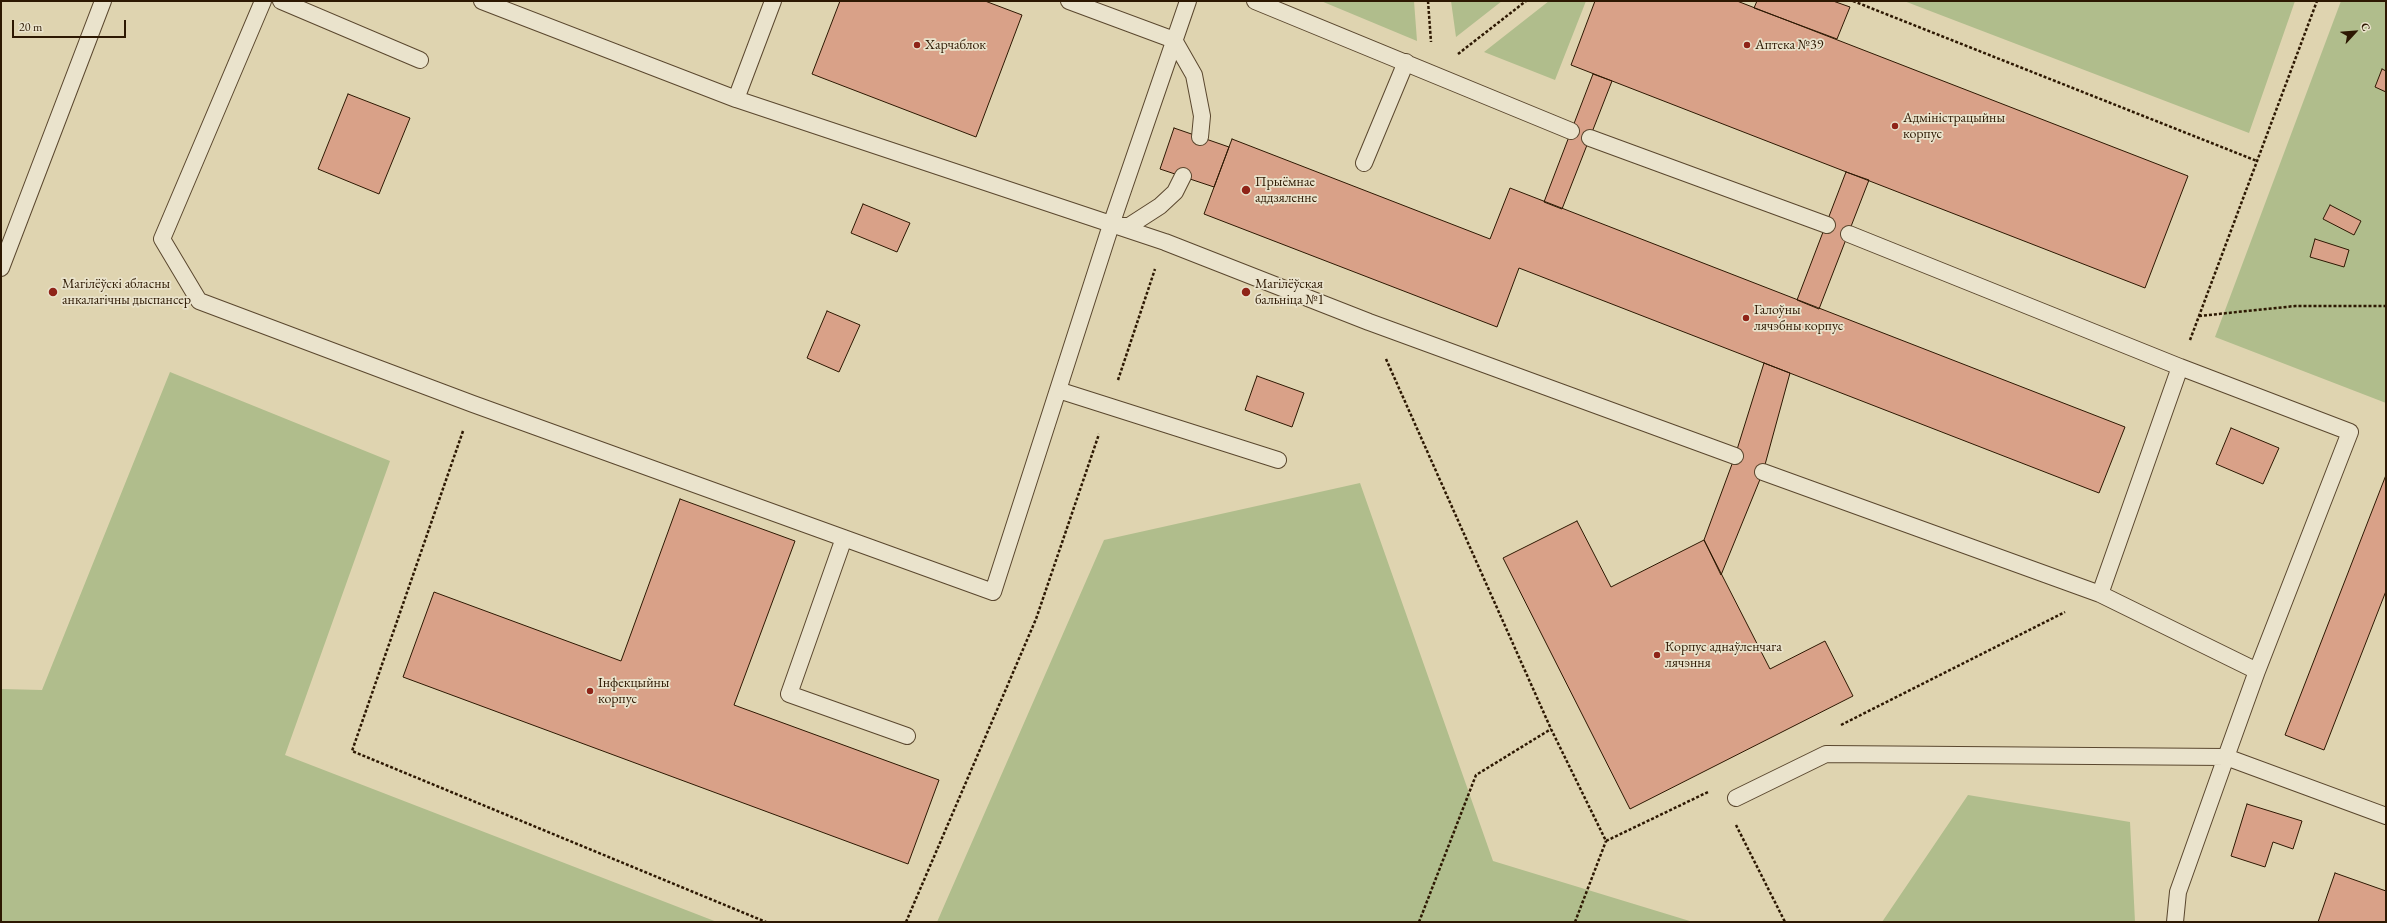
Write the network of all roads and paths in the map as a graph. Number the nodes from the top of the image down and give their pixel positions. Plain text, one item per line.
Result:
1 (103, 1) edge
2 (263, 1) edge
3 (281, 1) edge
4 (482, 1) edge
5 (773, 1) edge
6 (1069, 1) edge
7 (1188, 1) edge
8 (1255, 1) edge
9 (1428, 1) edge
10 (1526, 1) edge
11 (1853, 1) edge
12 (2317, 1) edge
13 (1174, 40) junction
14 (420, 60) dead end
15 (1406, 62) junction
16 (1434, 73) junction
17 (736, 99) junction
18 (1571, 131) dead end
19 (1200, 137) dead end
20 (1590, 138) dead end
21 (2257, 161) junction
22 (1364, 163) dead end
23 (1183, 176) dead end
24 (1111, 225) junction
25 (1827, 225) dead end
26 (1849, 234) dead end
27 (1164, 242) junction
28 (2, 261) edge
29 (2386, 306) edge
30 (2199, 316) junction
31 (1369, 322) junction
32 (2180, 367) junction
33 (1058, 390) junction
34 (473, 404) junction
35 (1109, 406) junction
36 (1735, 456) dead end
37 (1278, 460) dead end
38 (1763, 472) dead end
39 (844, 538) junction
40 (2100, 594) junction
41 (2257, 671) junction
42 (1838, 726) dead end
43 (1551, 729) junction
44 (907, 736) dead end
45 (2226, 758) junction
46 (1710, 791) dead end
47 (1736, 798) dead end
48 (2386, 816) edge
49 (1735, 823) dead end
50 (1606, 841) junction
51 (766, 922) edge
52 (906, 922) edge
53 (1419, 922) edge
54 (1575, 922) edge
55 (1784, 922) edge
56 (2174, 922) edge

1 - 28 lane
2 - 34 lane
3 - 14 lane
4 - 17 lane
5 - 17 lane
6 - 13 lane
7 - 13 lane
8 - 15 lane
9 - 16 path
10 - 16 path
11 - 21 path
12 - 21 path
13 - 19 lane
13 - 24 lane
15 - 16 lane
15 - 22 lane
16 - 18 lane
17 - 24 lane
20 - 25 lane
21 - 30 path
23 - 24 lane
24 - 27 lane
24 - 33 lane
26 - 32 lane
27 - 31 lane
27 - 35 path
29 - 30 path
30 - 32 path
31 - 36 lane
31 - 43 path
32 - 40 lane
32 - 41 lane
33 - 35 lane
33 - 39 lane
34 - 39 lane
34 - 51 path
35 - 37 lane
35 - 52 path
38 - 40 lane
39 - 44 lane
40 - 41 lane
40 - 42 path
41 - 45 lane
43 - 50 path
43 - 53 path
45 - 47 lane
45 - 48 lane
45 - 56 lane
46 - 50 path
49 - 55 path
50 - 54 path

